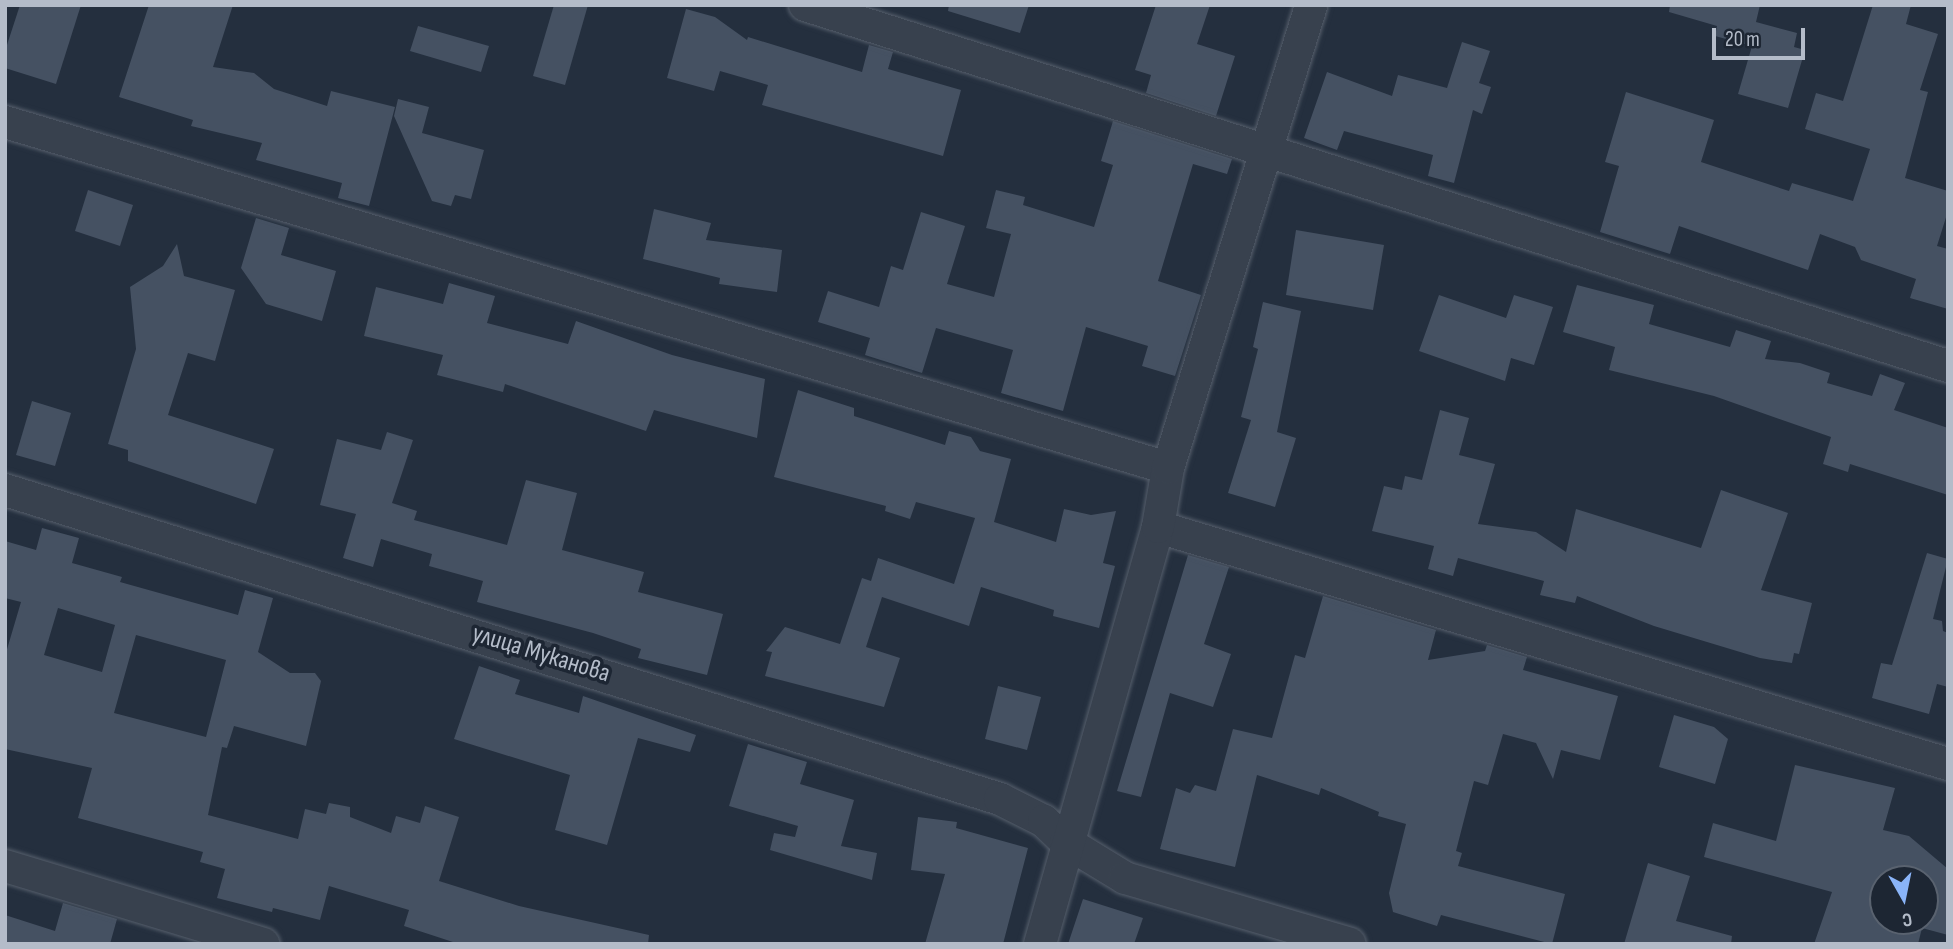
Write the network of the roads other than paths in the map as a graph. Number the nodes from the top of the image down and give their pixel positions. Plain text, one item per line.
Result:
1 (806, 5) edge
2 (1311, 5) edge
3 (5, 122) edge
4 (1268, 151) junction
5 (1948, 366) edge
6 (1168, 468) junction
7 (5, 490) edge
8 (1158, 527) junction
9 (1948, 764) edge
10 (1066, 842) junction
11 (5, 866) edge
12 (264, 944) edge
13 (1040, 944) edge
14 (1350, 944) edge

1 - 4 street
2 - 4 street
3 - 6 street
4 - 5 street
4 - 6 street
6 - 8 street
7 - 10 street, улица Муканова
8 - 9 street
8 - 10 street
10 - 13 street
10 - 14 street, улица Муканова
11 - 12 street

